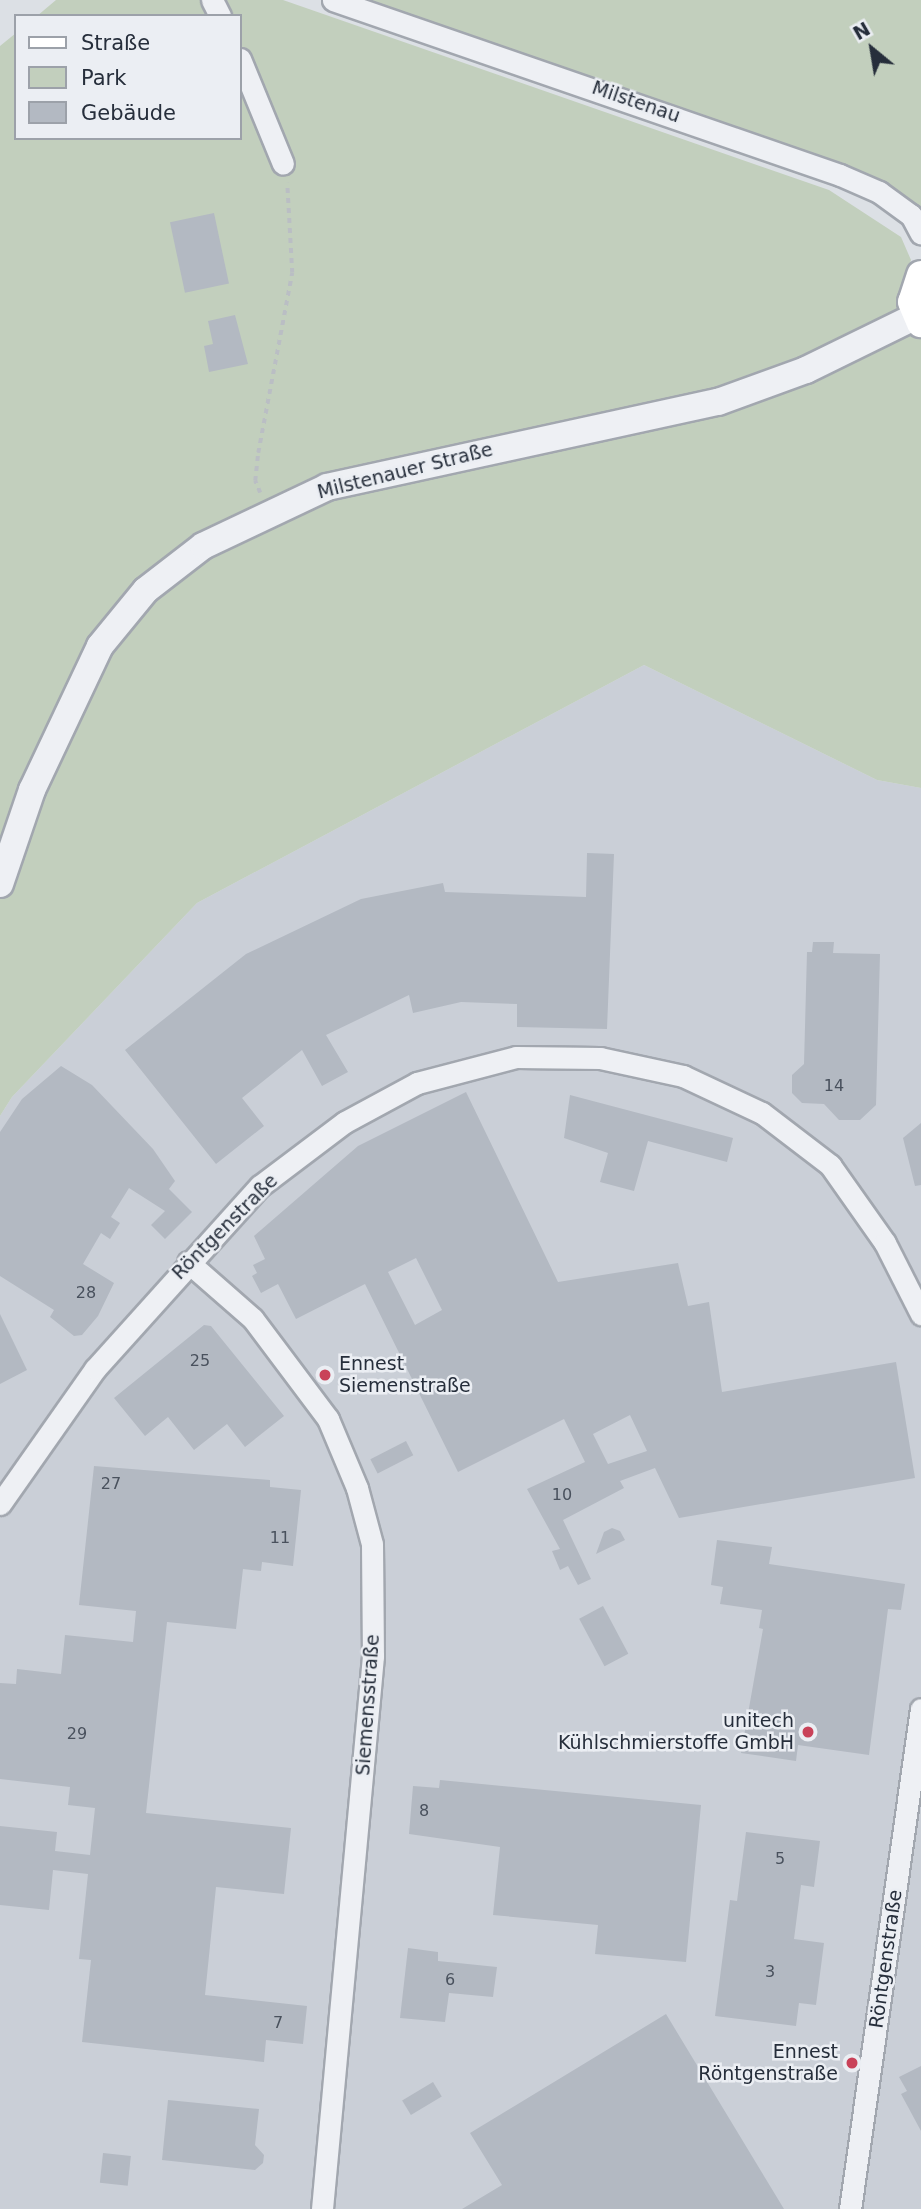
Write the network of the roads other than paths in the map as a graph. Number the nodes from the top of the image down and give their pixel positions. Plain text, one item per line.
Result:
1 (333, 0) edge
2 (242, 64) edge
3 (283, 164) road end
4 (921, 234) edge
5 (921, 275) edge
6 (918, 319) edge
7 (0, 884) edge
8 (188, 1262) junction
9 (921, 1314) edge
10 (0, 1504) edge
11 (921, 1709) edge
12 (322, 2209) edge
13 (850, 2209) edge

1 - 4 street, Milstenau
2 - 3 street
5 - 6 main road
6 - 7 street, Milstenauer Straße
8 - 9 street, Röntgenstraße
8 - 10 street, Röntgenstraße
8 - 12 street, Siemensstraße
11 - 13 street, Röntgenstraße

